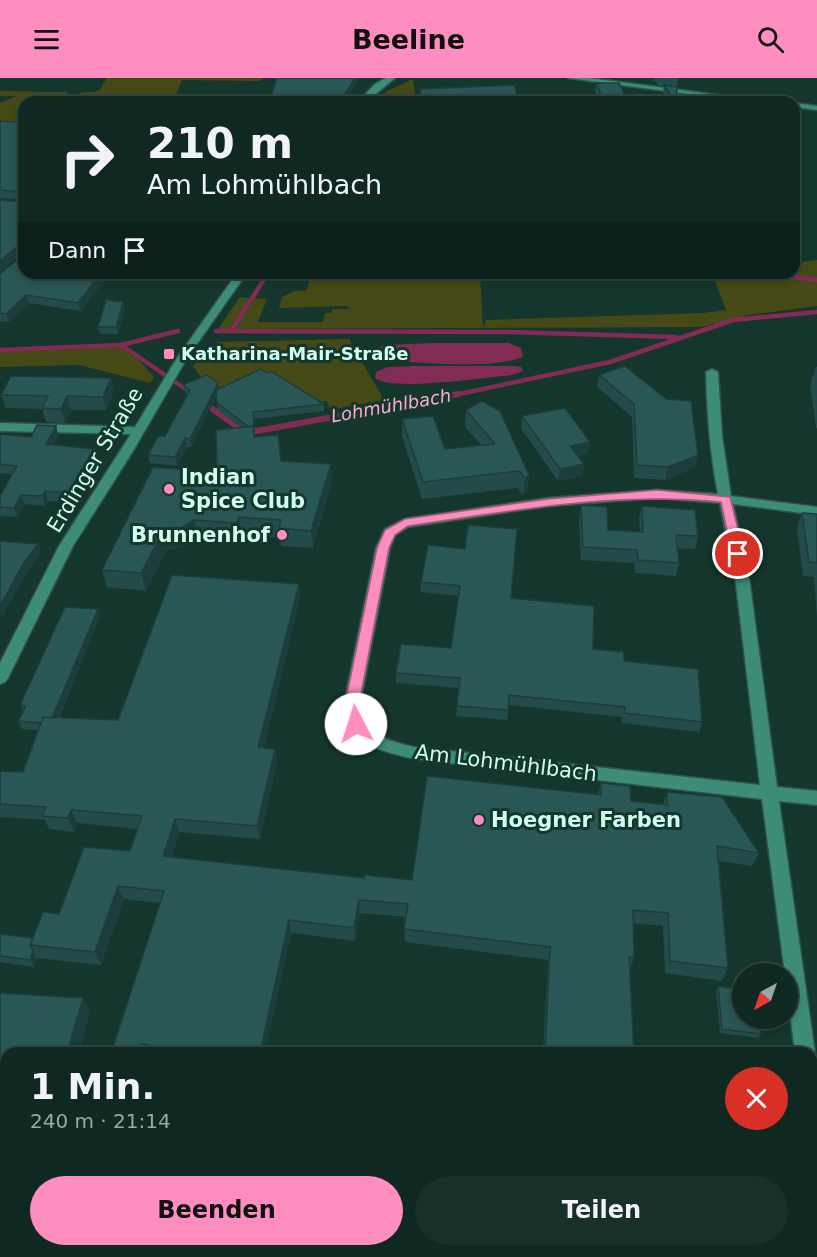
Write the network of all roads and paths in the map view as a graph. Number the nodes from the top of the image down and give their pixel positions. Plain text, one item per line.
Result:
1 (391, 78) edge
2 (572, 78) edge
3 (368, 96) edge
4 (718, 96) edge
5 (800, 106) edge
6 (817, 108) edge
7 (238, 279) edge
8 (712, 372) dead end
9 (0, 427) edge
10 (139, 431) junction
11 (726, 499) junction
12 (817, 511) edge
13 (0, 678) edge
14 (769, 792) junction
15 (817, 798) edge
16 (804, 1047) edge

1 - 3 street
2 - 4 street
5 - 6 street
7 - 10 street, Erdinger Straße
8 - 11 street
9 - 10 street
10 - 13 street, Erdinger Straße
11 - 12 street, Am Lohmühlbach
11 - 14 street
11 - 14 street, Am Lohmühlbach
14 - 15 street
14 - 16 street

